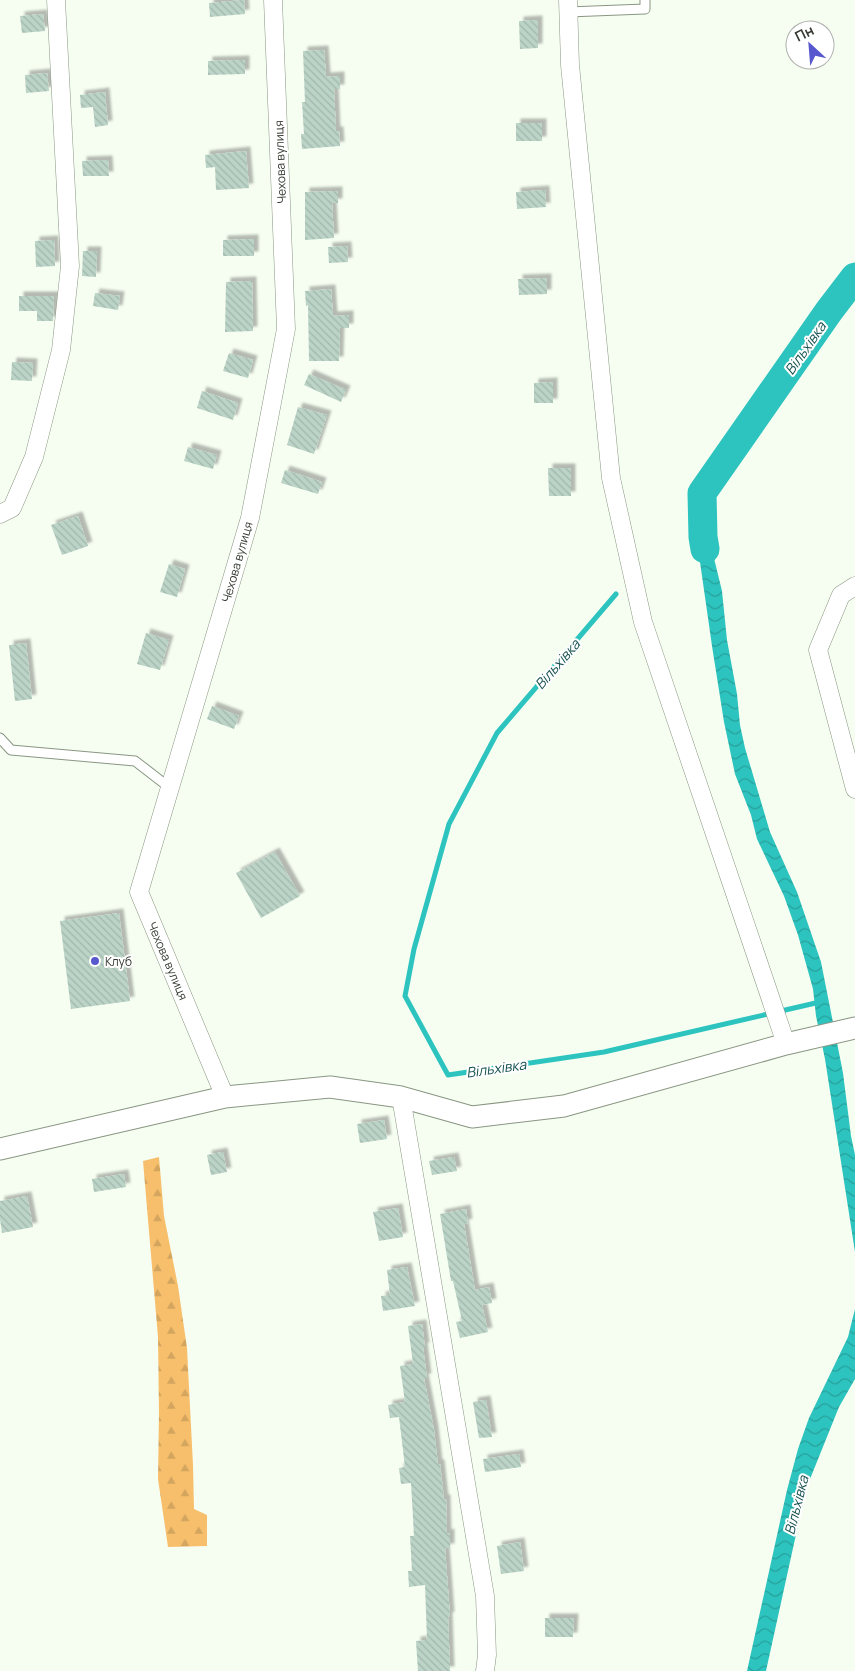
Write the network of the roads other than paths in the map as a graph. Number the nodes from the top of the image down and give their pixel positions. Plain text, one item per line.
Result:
1 (56, 0) edge
2 (273, 0) edge
3 (645, 0) edge
4 (568, 6) edge
5 (0, 514) edge
6 (855, 586) edge
7 (0, 738) edge
8 (170, 788) junction
9 (855, 789) edge
10 (855, 1028) edge
11 (796, 1042) junction
12 (402, 1096) junction
13 (226, 1097) junction
14 (0, 1149) edge
15 (484, 1671) edge

1 - 5 street
2 - 8 street, Чехова вулиця
3 - 4 lane
4 - 11 street
6 - 9 street
7 - 8 lane
8 - 13 street, Чехова вулиця
10 - 11 street
11 - 12 street
12 - 13 street
12 - 15 street
13 - 14 street

